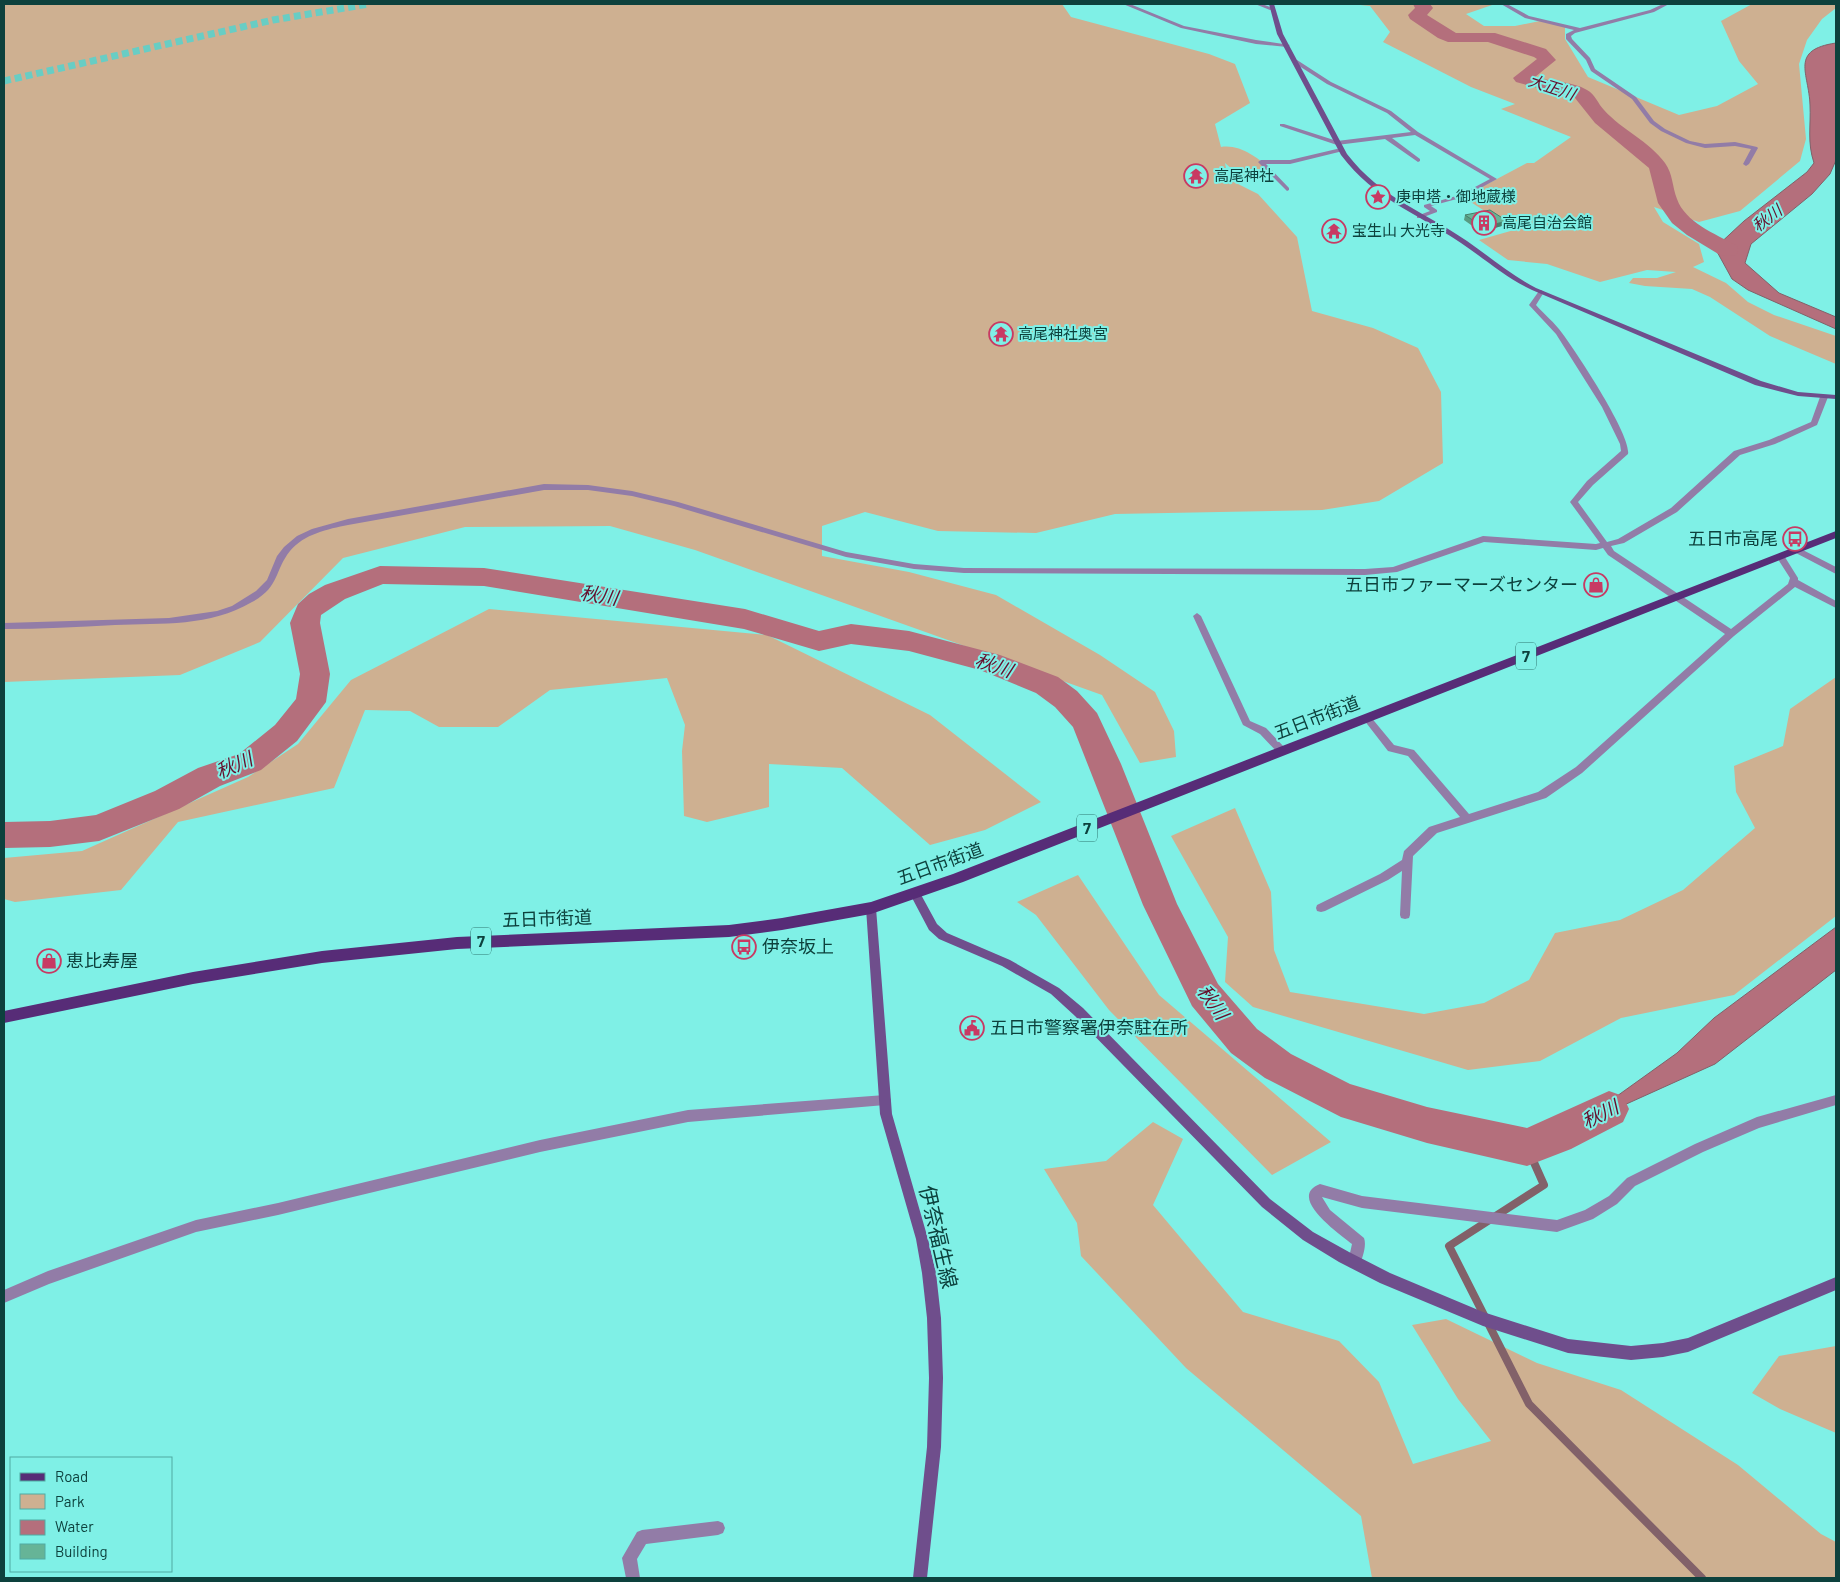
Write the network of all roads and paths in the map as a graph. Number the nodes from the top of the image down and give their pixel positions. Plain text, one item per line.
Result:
1 (1126, 4) edge
2 (1258, 4) edge
3 (1504, 4) edge
4 (1667, 4) edge
5 (1272, 6) edge
6 (1580, 30) junction
7 (1287, 46) junction
8 (1295, 61) junction
9 (1282, 125) dead end
10 (1416, 133) junction
11 (1387, 137) junction
12 (1337, 142) junction
13 (1342, 150) junction
14 (1418, 160) dead end
15 (1746, 164) dead end
16 (1288, 189) dead end
17 (1419, 217) junction
18 (1541, 292) junction
19 (1824, 397) junction
20 (1836, 397) edge
21 (1836, 534) edge
22 (1605, 545) junction
23 (1797, 550) junction
24 (1780, 556) junction
25 (1836, 571) edge
26 (1794, 582) junction
27 (1675, 598) junction
28 (1836, 605) edge
29 (1197, 616) dead end
30 (4, 626) edge
31 (1730, 634) junction
32 (1367, 718) junction
33 (1282, 752) junction
34 (1467, 819) junction
35 (1408, 862) junction
36 (915, 894) junction
37 (871, 908) junction
38 (1321, 908) dead end
39 (1405, 915) dead end
40 (4, 1017) edge
41 (885, 1100) junction
42 (1836, 1100) edge
43 (1354, 1262) junction
44 (1836, 1284) edge
45 (4, 1297) edge
46 (718, 1528) dead end
47 (633, 1578) edge
48 (920, 1578) edge

1 - 7 street
2 - 5 street
3 - 6 street
4 - 6 street
5 - 7 street
6 - 15 street
7 - 8 street
8 - 10 street
8 - 12 street
9 - 12 street
10 - 11 street
10 - 17 street
11 - 12 street
11 - 14 street
12 - 13 street
13 - 16 street
13 - 17 street
17 - 18 street
18 - 19 street
18 - 22 street
19 - 20 street
19 - 22 street
21 - 23 main road, 五日市街道 / 7
22 - 27 street
22 - 30 street
23 - 24 main road, 五日市街道 / 7
23 - 25 street
24 - 26 street
24 - 27 main road, 五日市街道 / 7
26 - 28 street
26 - 31 street
27 - 31 street
27 - 32 main road, 五日市街道 / 7
29 - 33 street
31 - 34 street
32 - 33 main road, 五日市街道 / 7
32 - 34 street
33 - 36 main road, 五日市街道 / 7
34 - 35 street
35 - 38 street
35 - 39 street
36 - 37 main road, 五日市街道 / 7
36 - 43 street
37 - 40 main road, 五日市街道 / 7
37 - 41 street, 伊奈福生線
41 - 45 street
41 - 48 street, 伊奈福生線
42 - 43 street
43 - 44 street
46 - 47 street

